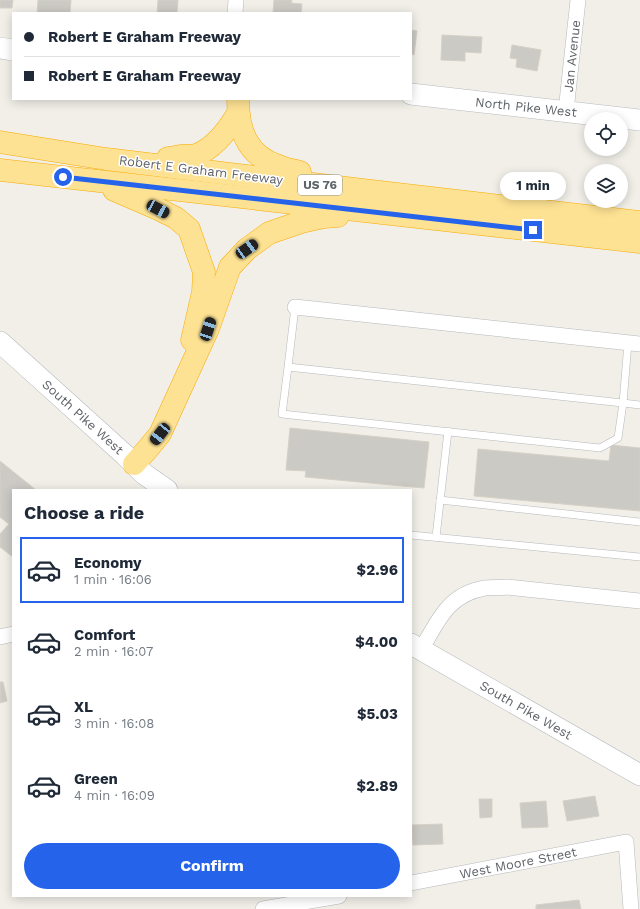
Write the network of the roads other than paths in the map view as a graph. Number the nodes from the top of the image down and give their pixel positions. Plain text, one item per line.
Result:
1 (236, 0) edge
2 (578, 0) edge
3 (235, 12) edge
4 (0, 48) edge
5 (12, 50) edge
6 (412, 94) edge
7 (238, 106) edge
8 (566, 111) junction
9 (640, 120) edge
10 (0, 142) edge
11 (106, 159) junction
12 (0, 170) edge
13 (94, 181) junction
14 (371, 191) junction
15 (380, 213) junction
16 (640, 222) edge
17 (640, 242) edge
18 (295, 307) joint
19 (0, 342) edge
20 (634, 343) edge
21 (288, 367) junction
22 (182, 386) junction
23 (623, 403) junction
24 (640, 405) edge
25 (448, 432) junction
26 (134, 464) junction
27 (166, 489) edge
28 (440, 500) junction
29 (640, 522) edge
30 (412, 535) edge
31 (436, 537) junction
32 (640, 558) edge
33 (640, 600) edge
34 (416, 647) edge
35 (640, 775) edge
36 (412, 883) edge
37 (333, 897) edge
38 (263, 909) edge
39 (631, 909) edge

1 - 3 street
2 - 8 street, Jan Avenue
4 - 5 main road
6 - 8 main road, North Pike West
7 - 11 highway
7 - 14 highway
8 - 9 main road, North Pike West
10 - 11 highway, Robert E Graham Freeway / US 76
11 - 14 highway, Robert E Graham Freeway / US 76
12 - 13 highway, Robert E Graham Freeway / US 76
13 - 15 highway, Robert E Graham Freeway / US 76
13 - 22 highway
14 - 16 highway, Robert E Graham Freeway / US 76
15 - 17 highway, Robert E Graham Freeway / US 76
15 - 22 highway
18 - 20 street
18 - 21 lane
19 - 26 main road, South Pike West
20 - 23 lane
21 - 23 lane
21 - 25 lane
22 - 26 highway
23 - 24 lane
23 - 25 lane
25 - 28 lane
26 - 27 main road, South Pike West
28 - 29 lane
28 - 31 lane
30 - 31 lane
31 - 32 lane
33 - 34 street
34 - 35 main road, South Pike West
36 - 39 street, West Moore Street
37 - 38 street

